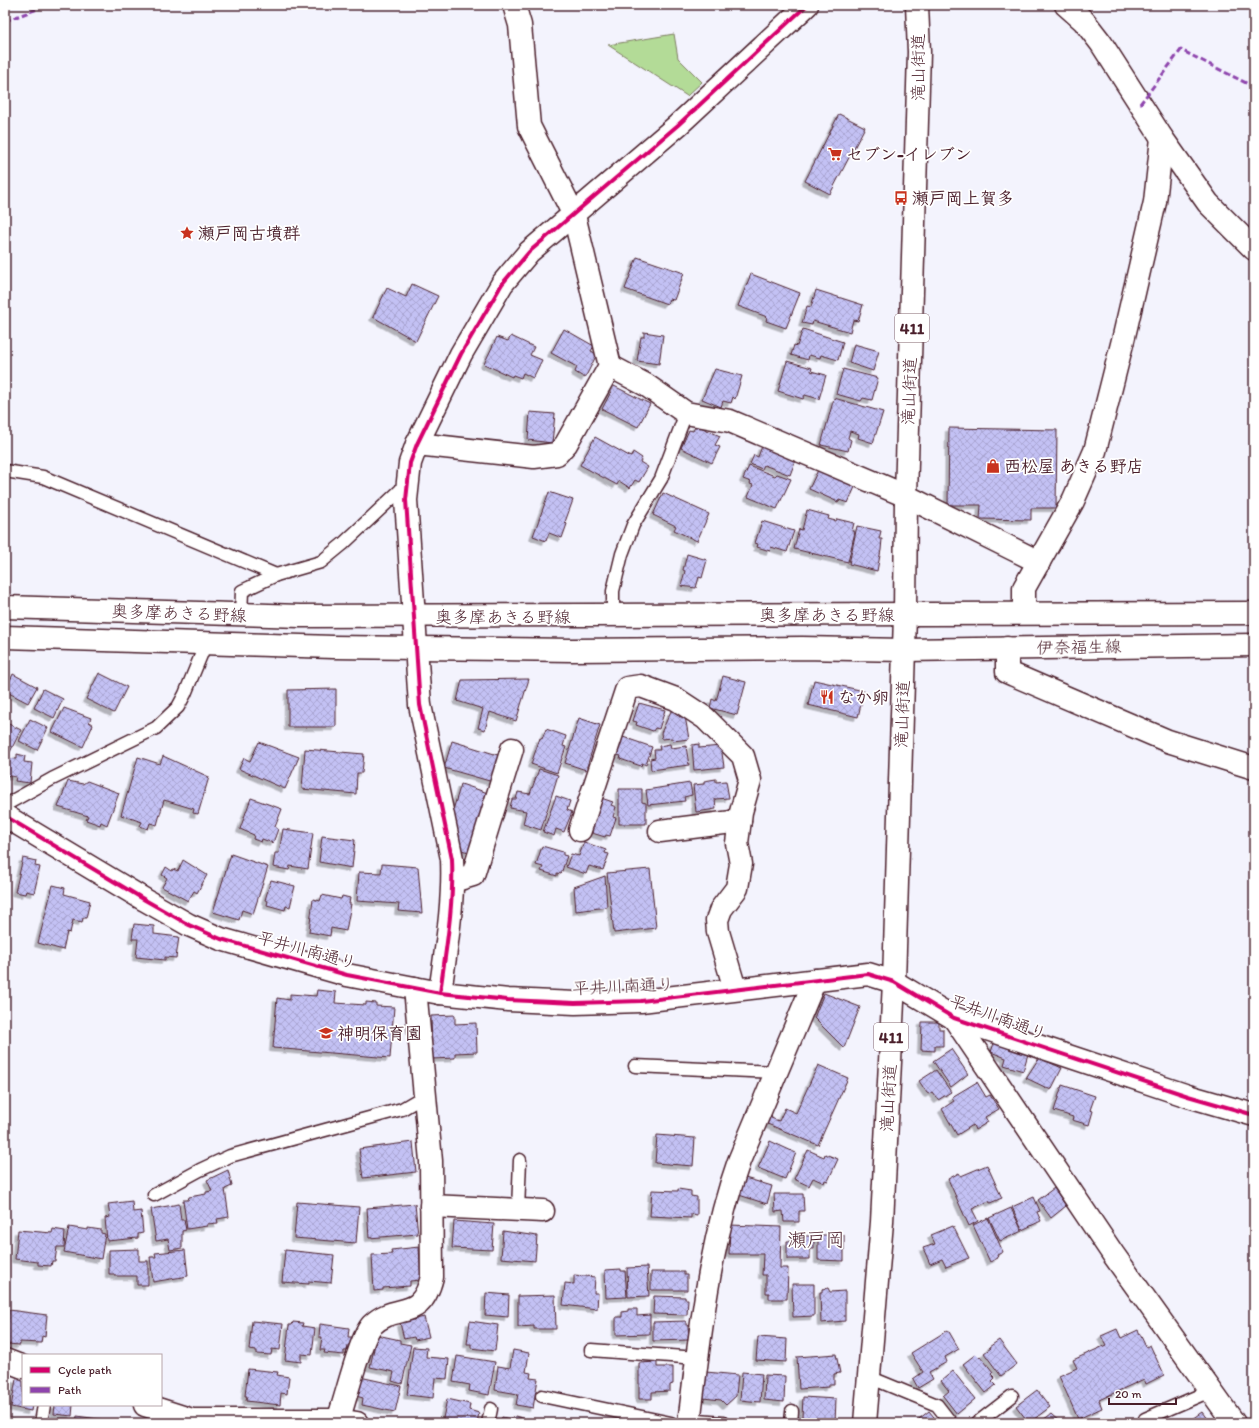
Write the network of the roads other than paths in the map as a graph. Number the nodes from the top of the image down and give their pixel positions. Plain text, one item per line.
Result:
1 (514, 5) edge
2 (917, 5) edge
3 (1066, 5) edge
4 (804, 6) edge
5 (1162, 138) junction
6 (574, 215) junction
7 (1254, 249) edge
8 (610, 366) junction
9 (686, 413) junction
10 (417, 444) junction
11 (5, 470) edge
12 (407, 484) junction
13 (906, 496) junction
14 (1039, 562) junction
15 (276, 575) junction
16 (5, 606) edge
17 (1024, 613) junction
18 (1254, 613) edge
19 (905, 614) junction
20 (241, 615) junction
21 (612, 616) junction
22 (413, 617) junction
23 (5, 636) edge
24 (206, 643) junction
25 (1254, 645) edge
26 (416, 648) junction
27 (1006, 648) junction
28 (904, 650) junction
29 (512, 749) dead end
30 (1254, 768) edge
31 (5, 805) edge
32 (5, 816) edge
33 (740, 821) junction
34 (580, 830) dead end
35 (660, 831) dead end
36 (453, 881) junction
37 (815, 980) junction
38 (894, 982) junction
39 (415, 988) junction
40 (735, 989) junction
41 (440, 993) junction
42 (954, 1018) junction
43 (635, 1066) dead end
44 (776, 1072) junction
45 (426, 1095) junction
46 (1254, 1115) edge
47 (520, 1160) dead end
48 (154, 1195) dead end
49 (431, 1206) junction
50 (518, 1210) junction
51 (543, 1212) dead end
52 (591, 1350) dead end
53 (697, 1358) junction
54 (5, 1360) edge
55 (22, 1366) edge
56 (869, 1377) junction
57 (1210, 1390) junction
58 (542, 1396) dead end
59 (1012, 1396) dead end
60 (44, 1406) edge
61 (148, 1406) edge
62 (491, 1409) dead end
63 (344, 1422) edge
64 (41, 1423) edge
65 (488, 1423) edge
66 (671, 1423) edge
67 (689, 1423) edge
68 (694, 1423) edge
69 (723, 1423) edge
70 (865, 1423) edge
71 (951, 1423) edge
72 (977, 1423) edge
73 (1146, 1423) edge
74 (1234, 1423) edge

1 - 6 main road
2 - 13 main road, 滝山街道 / 411
3 - 5 main road
4 - 6 main road
5 - 7 main road
5 - 14 main road
6 - 8 main road
6 - 10 main road
8 - 9 main road
8 - 10 main road
9 - 13 main road
9 - 21 lane
10 - 12 main road
11 - 15 lane
12 - 15 lane
12 - 22 main road
13 - 14 main road
13 - 19 main road, 滝山街道 / 411
14 - 17 main road
15 - 20 lane
16 - 20 main road, 奥多摩あきる野線
17 - 18 main road, 伊奈福生線
17 - 19 main road, 伊奈福生線
19 - 21 main road, 奥多摩あきる野線
19 - 28 main road, 滝山街道 / 411
20 - 22 main road, 奥多摩あきる野線
21 - 22 main road, 奥多摩あきる野線
22 - 26 main road
23 - 24 main road, 奥多摩あきる野線
24 - 26 main road, 奥多摩あきる野線
24 - 31 lane
25 - 27 main road, 伊奈福生線
26 - 28 main road, 奥多摩あきる野線
26 - 36 main road
27 - 28 main road, 伊奈福生線
27 - 30 main road
28 - 38 main road, 滝山街道 / 411
29 - 36 main road
32 - 39 main road, 平井川南通り
33 - 34 main road
33 - 35 main road
33 - 40 main road
36 - 41 main road
37 - 38 main road, 平井川南通り
37 - 40 main road, 平井川南通り
37 - 44 main road
38 - 42 main road, 平井川南通り
38 - 56 main road, 滝山街道 / 411
39 - 41 main road, 平井川南通り
39 - 45 main road
40 - 41 main road, 平井川南通り
42 - 46 main road, 平井川南通り
42 - 57 main road
43 - 44 lane
44 - 53 main road
45 - 48 lane
45 - 49 main road
47 - 50 lane
49 - 50 main road
49 - 63 main road
50 - 51 main road
52 - 53 lane
53 - 67 main road
54 - 55 main road
56 - 70 main road, 滝山街道 / 411
56 - 71 lane
57 - 73 lane
57 - 74 main road
58 - 66 lane
59 - 72 lane
60 - 64 lane
61 - 63 main road
62 - 65 lane
68 - 69 lane

